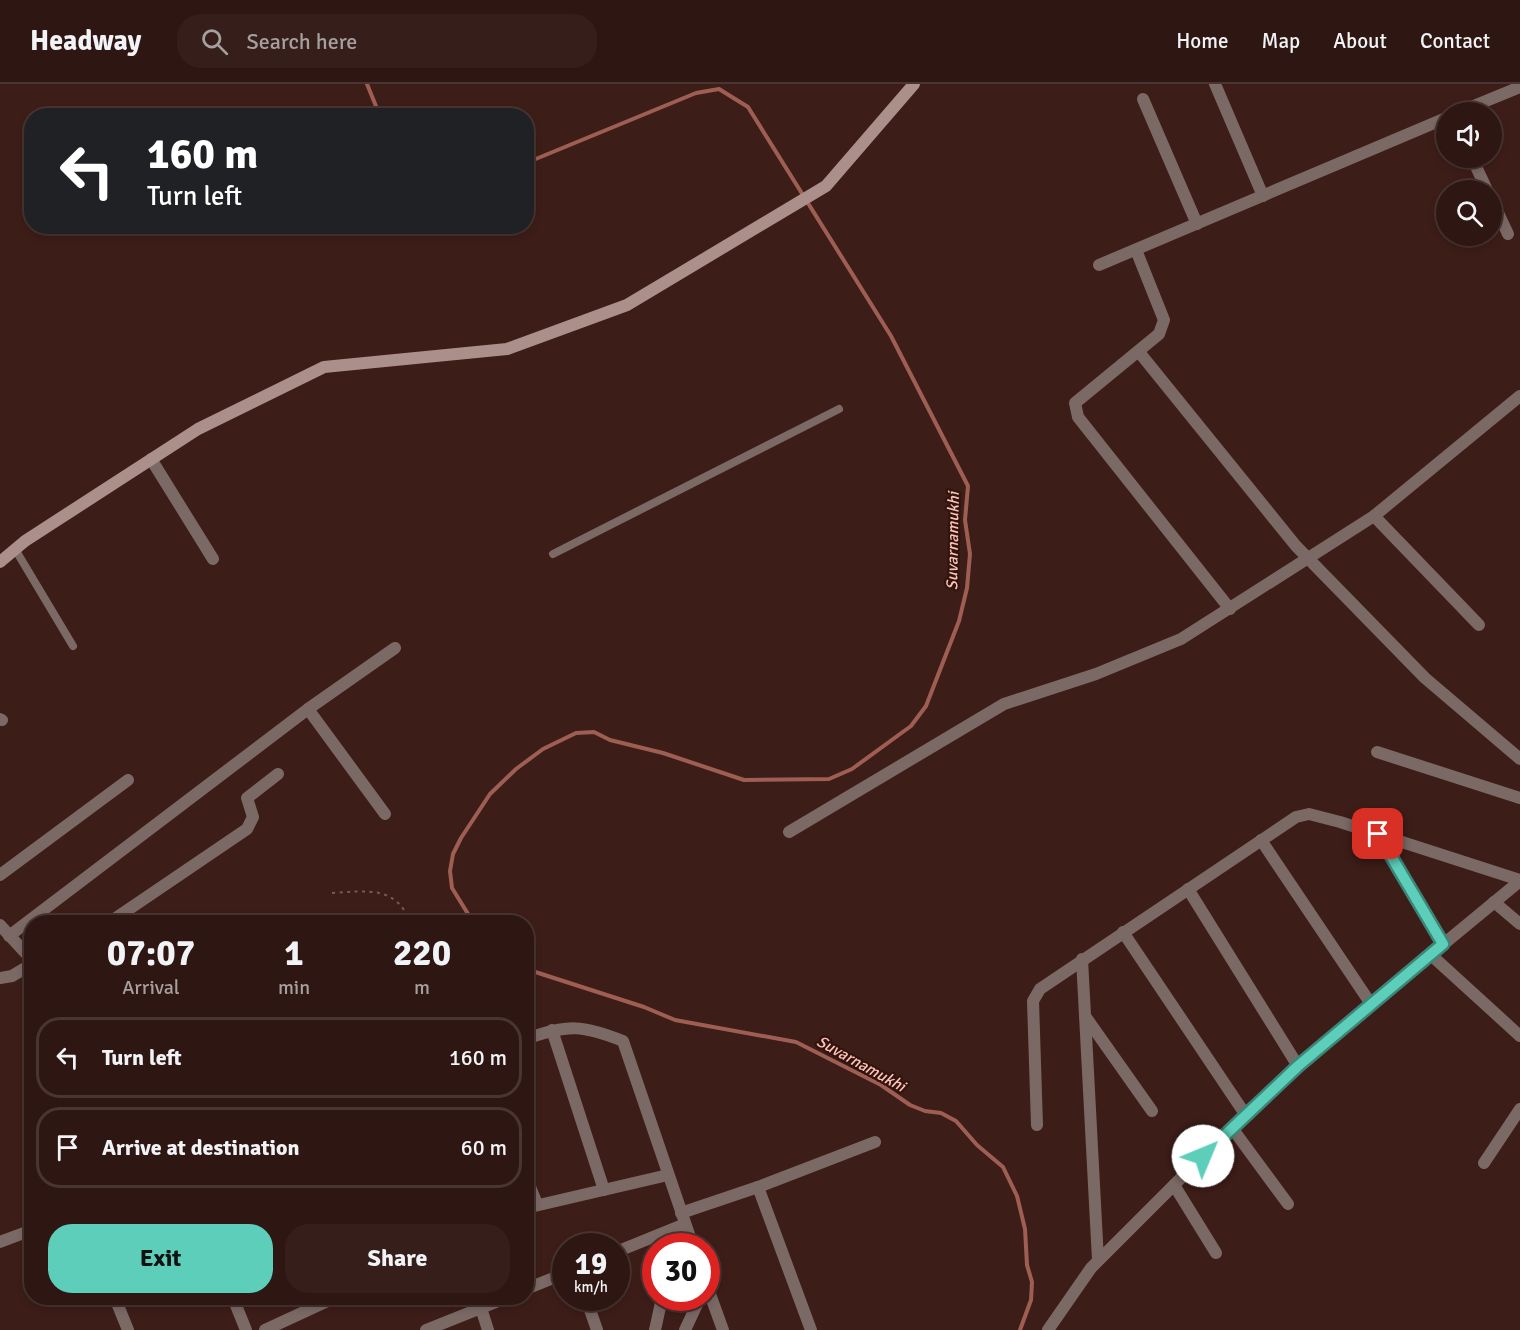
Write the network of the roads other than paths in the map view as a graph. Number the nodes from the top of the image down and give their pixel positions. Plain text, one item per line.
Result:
1 (914, 84) edge
2 (1215, 84) edge
3 (1520, 87) edge
4 (1143, 99) dead end
5 (1483, 102) edge
6 (1436, 122) edge
7 (1263, 196) junction
8 (1502, 221) edge
9 (1197, 224) junction
10 (1508, 234) dead end
11 (1136, 250) junction
12 (1099, 265) dead end
13 (1139, 352) junction
14 (1520, 396) edge
15 (839, 409) dead end
16 (151, 459) junction
17 (1374, 516) junction
18 (15, 549) junction
19 (553, 554) dead end
20 (1307, 558) junction
21 (213, 559) dead end
22 (0, 562) edge
23 (1230, 609) junction
24 (1479, 625) dead end
25 (73, 646) dead end
26 (395, 648) dead end
27 (308, 709) junction
28 (1377, 752) dead end
29 (1520, 759) edge
30 (278, 774) dead end
31 (128, 780) dead end
32 (1520, 798) edge
33 (385, 814) dead end
34 (789, 832) dead end
35 (1378, 834) junction
36 (1261, 840) junction
37 (0, 875) edge
38 (1520, 880) edge
39 (1188, 889) junction
40 (1494, 902) junction
41 (37, 915) edge
42 (120, 915) edge
43 (0, 924) edge
44 (1520, 924) edge
45 (24, 925) edge
46 (1123, 932) junction
47 (9, 936) junction
48 (1443, 944) junction
49 (24, 953) edge
50 (1430, 954) junction
51 (1082, 959) junction
52 (24, 968) edge
53 (0, 978) edge
54 (1371, 1004) junction
55 (1085, 1015) junction
56 (552, 1030) junction
57 (534, 1036) edge
58 (1520, 1036) edge
59 (1298, 1066) junction
60 (1520, 1109) edge
61 (1152, 1111) dead end
62 (1245, 1114) junction
63 (1037, 1125) dead end
64 (1232, 1128) junction
65 (875, 1142) dead end
66 (1484, 1163) dead end
67 (668, 1175) junction
68 (1174, 1185) junction
69 (759, 1187) junction
70 (604, 1190) junction
71 (1288, 1204) dead end
72 (534, 1206) edge
73 (685, 1223) junction
74 (24, 1233) edge
75 (682, 1233) edge
76 (688, 1233) edge
77 (0, 1242) edge
78 (630, 1246) edge
79 (1216, 1253) dead end
80 (1098, 1260) junction
81 (552, 1279) edge
82 (534, 1286) edge
83 (118, 1305) edge
84 (236, 1305) edge
85 (319, 1305) edge
86 (488, 1305) edge
87 (481, 1308) junction
88 (590, 1311) edge
89 (659, 1311) edge
90 (694, 1311) edge
91 (716, 1311) edge
92 (128, 1330) edge
93 (246, 1330) edge
94 (265, 1330) edge
95 (426, 1330) edge
96 (488, 1330) edge
97 (597, 1330) edge
98 (655, 1330) edge
99 (685, 1330) edge
100 (723, 1330) edge
101 (812, 1330) edge
102 (1048, 1330) edge

1 - 16 street
2 - 7 street
3 - 5 street
4 - 9 street
6 - 7 street
7 - 9 street
8 - 10 street
9 - 11 street
11 - 12 street
11 - 13 street
13 - 20 street
13 - 23 street
14 - 17 street
15 - 19 lane
16 - 18 street
16 - 21 street
17 - 20 street
17 - 24 street
18 - 22 street
18 - 25 lane
20 - 23 street
20 - 29 street
23 - 34 street
26 - 27 street
27 - 33 street
27 - 41 street
28 - 32 street
30 - 42 street
31 - 37 street
35 - 36 street
35 - 38 street
35 - 48 street
36 - 39 street
36 - 54 street
38 - 40 street
39 - 46 street
39 - 59 street
40 - 44 street
40 - 48 street
43 - 47 street
45 - 47 street
46 - 51 street
46 - 62 street
47 - 49 street
48 - 50 street
50 - 54 street
50 - 58 street
51 - 55 street
51 - 63 street
52 - 53 street
54 - 59 street
55 - 61 street
55 - 80 street
56 - 57 street
56 - 67 street
56 - 70 street
59 - 62 street
60 - 66 street
62 - 64 street
64 - 68 street
64 - 71 street
65 - 69 street
67 - 70 street
67 - 73 street
68 - 79 street
68 - 80 street
69 - 73 street
69 - 101 street
70 - 72 street
73 - 75 street
73 - 76 street
73 - 78 street
74 - 77 street
80 - 102 street
81 - 82 street
83 - 92 street
84 - 93 street
85 - 94 street
86 - 87 street
87 - 95 street
87 - 96 street
88 - 97 street
89 - 98 street
90 - 99 street
91 - 100 street

